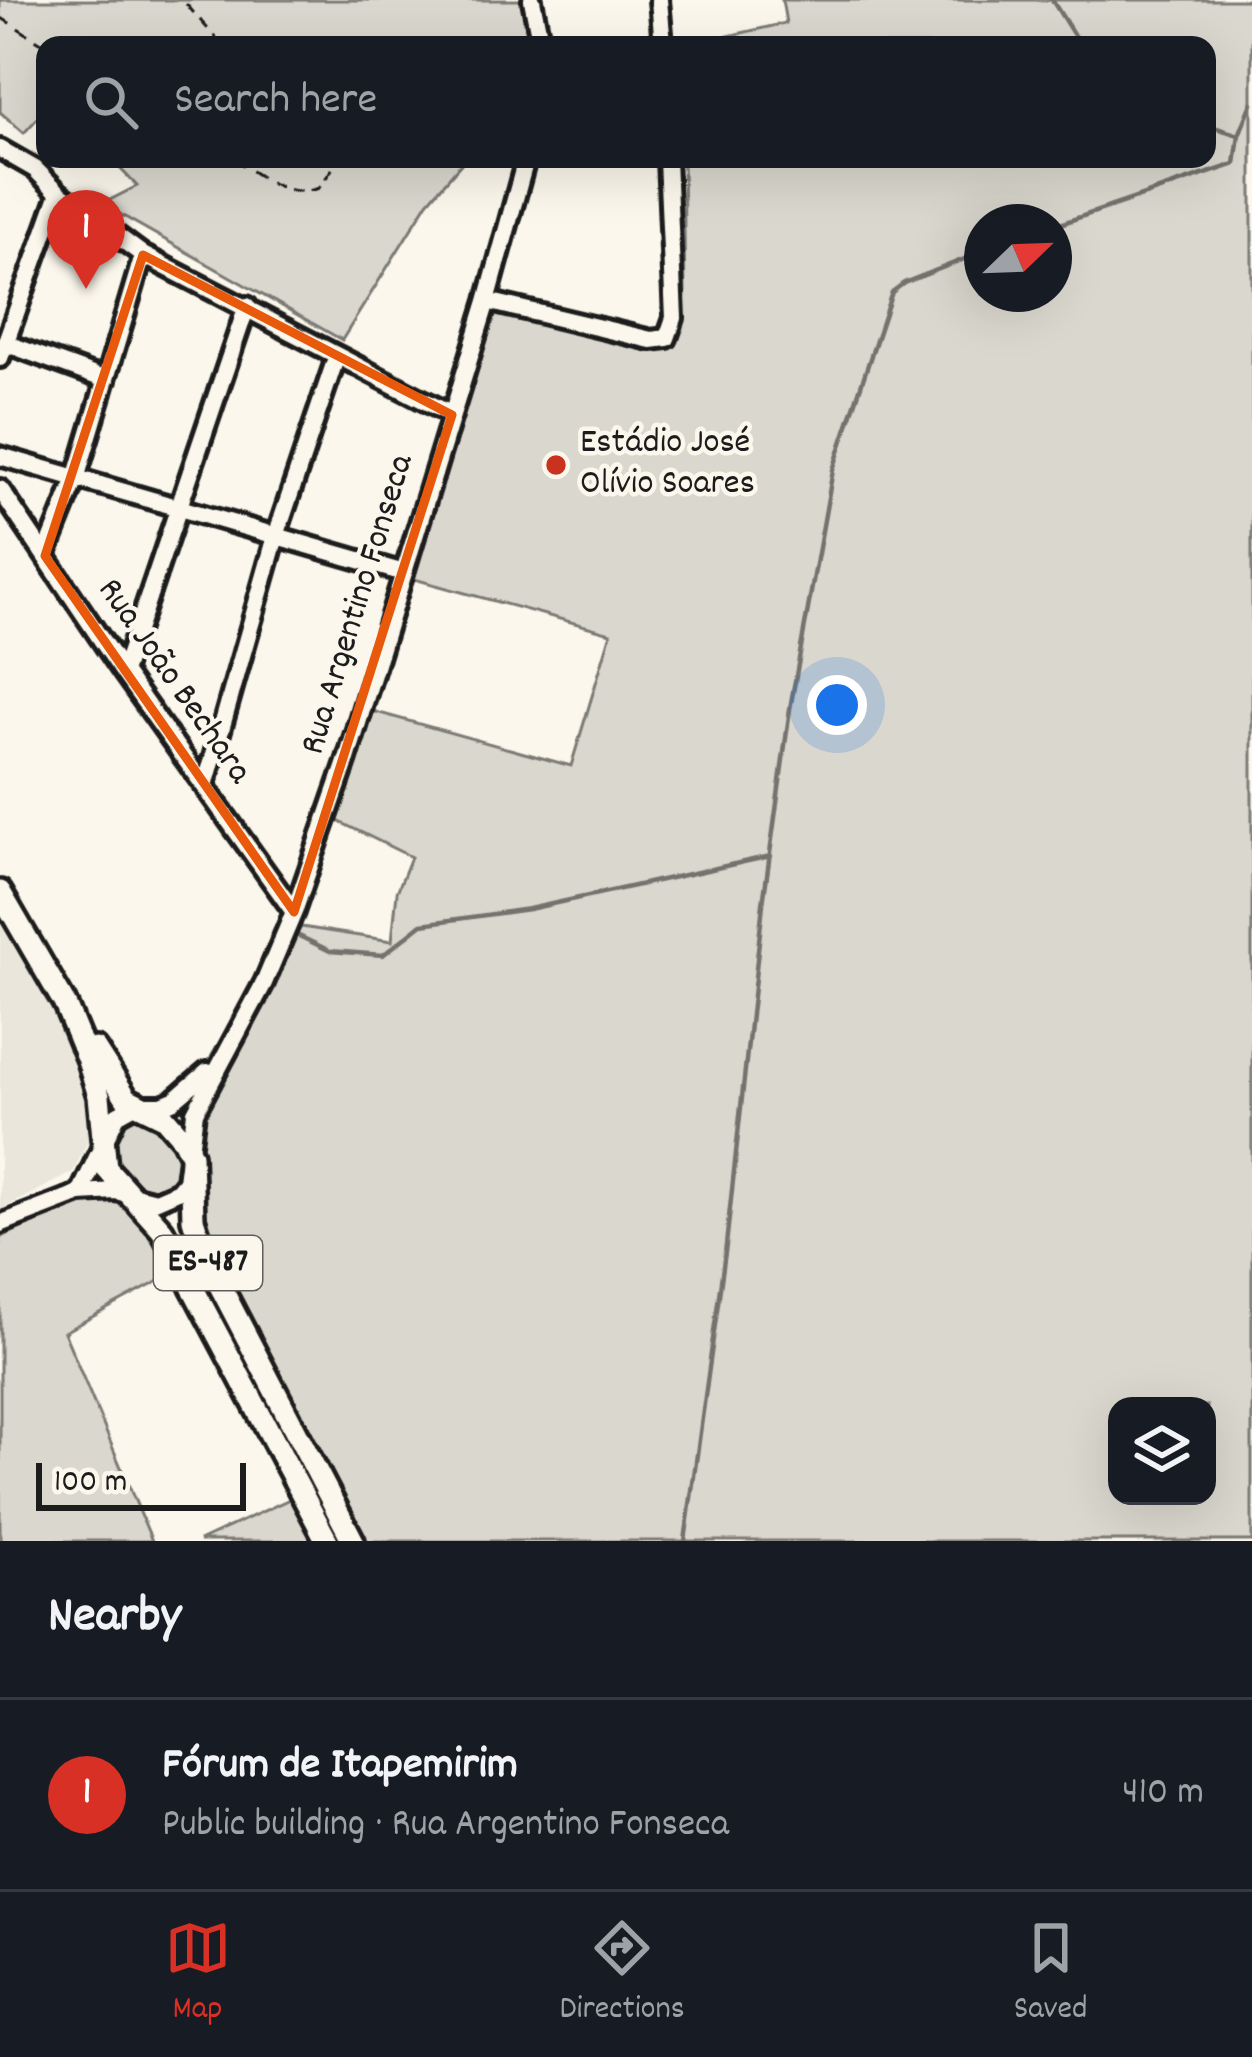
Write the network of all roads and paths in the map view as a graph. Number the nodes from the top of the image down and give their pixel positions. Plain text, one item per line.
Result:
1 (532, 0) edge
2 (659, 0) edge
3 (186, 4) dead end
4 (0, 17) edge
5 (214, 36) edge
6 (539, 36) edge
7 (662, 36) edge
8 (36, 39) edge
9 (0, 148) edge
10 (247, 168) edge
11 (333, 168) edge
12 (524, 168) edge
13 (667, 168) edge
14 (59, 193) junction
15 (143, 255) junction
16 (487, 301) junction
17 (247, 307) junction
18 (3, 350) edge
19 (336, 358) junction
20 (106, 380) junction
21 (452, 415) junction
22 (0, 456) edge
23 (76, 479) junction
24 (0, 489) edge
25 (178, 508) junction
26 (276, 536) junction
27 (46, 556) junction
28 (404, 573) junction
29 (123, 672) junction
30 (206, 786) junction
31 (0, 892) edge
32 (294, 912) junction
33 (64, 1004) junction
34 (221, 1056) junction
35 (135, 1106) junction
36 (103, 1140) junction
37 (191, 1155) junction
38 (80, 1192) junction
39 (128, 1194) junction
40 (0, 1224) edge
41 (327, 1541) edge
42 (353, 1541) edge

1 - 6 street
2 - 7 street
3 - 5 path
4 - 8 path
9 - 14 street
10 - 11 path
12 - 16 street, Rua Argentino Fonseca
13 - 16 street
14 - 15 street
14 - 18 street
15 - 17 street
15 - 20 street
16 - 21 street, Rua Argentino Fonseca
17 - 19 street
17 - 25 street
18 - 20 street
19 - 21 street
19 - 26 street
20 - 23 street
21 - 28 street, Rua Argentino Fonseca
22 - 23 street
23 - 25 street
23 - 27 street
24 - 27 street, Rua João Bechara
25 - 26 street
25 - 29 street
26 - 28 street
26 - 30 street
27 - 29 street, Rua João Bechara
28 - 32 street, Rua Argentino Fonseca
29 - 30 street, Rua João Bechara
30 - 32 street, Rua João Bechara
31 - 33 main road, ES-487
32 - 34 street, Rua Argentino Fonseca
33 - 35 main road, ES-487
33 - 36 main road, ES-487
34 - 35 street
34 - 37 street
35 - 36 street
35 - 37 main road, ES-487
36 - 38 street
36 - 39 main road, ES-487
37 - 39 street
37 - 42 main road, ES-487
38 - 39 street
38 - 40 street
39 - 41 main road, ES-487

